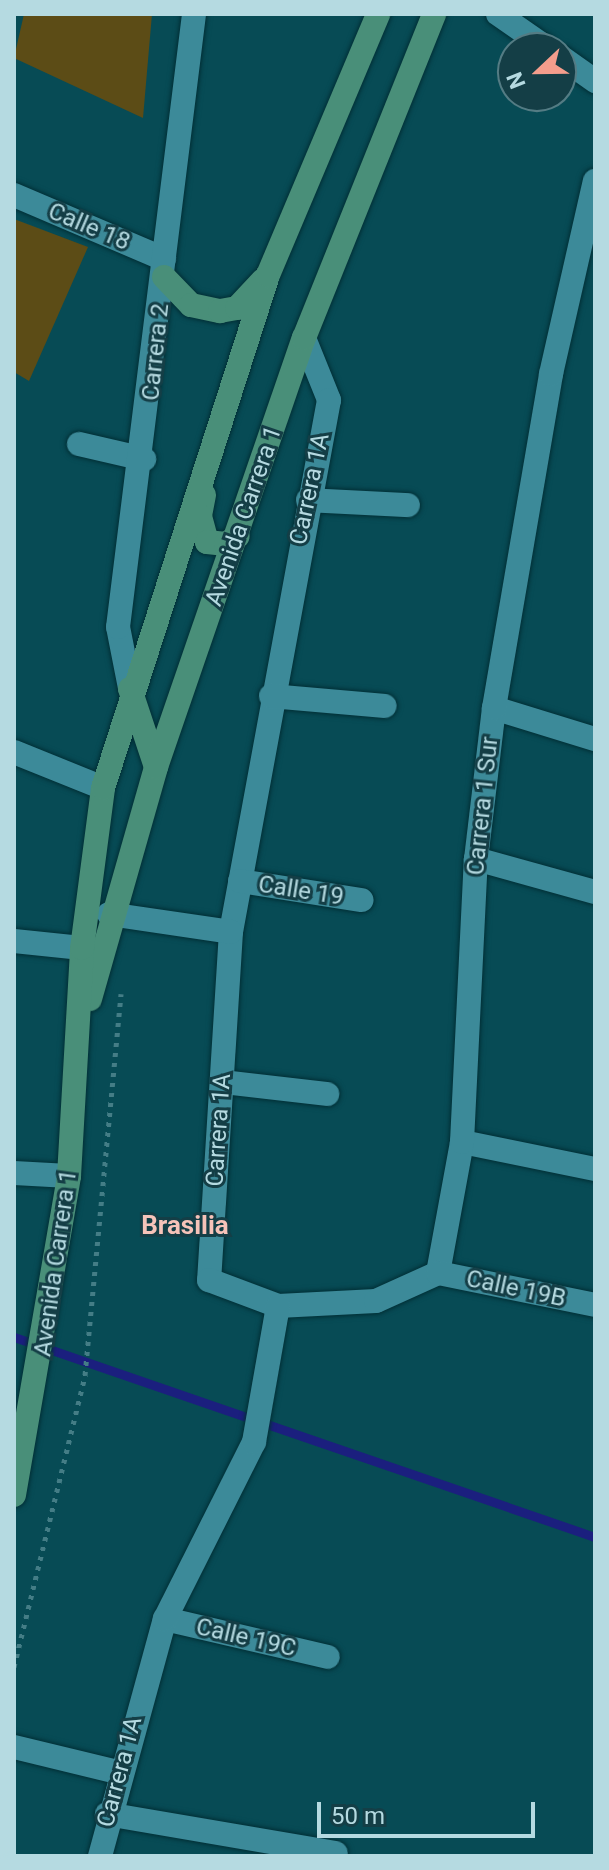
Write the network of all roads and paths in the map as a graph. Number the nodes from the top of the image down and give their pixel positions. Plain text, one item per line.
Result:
1 (194, 14) edge
2 (378, 14) edge
3 (434, 14) edge
4 (498, 14) edge
5 (524, 32) edge
6 (577, 68) edge
7 (595, 81) edge
8 (595, 181) edge
9 (14, 195) edge
10 (164, 268) junction
11 (268, 275) junction
12 (304, 338) junction
13 (223, 415) junction
14 (79, 444) dead end
15 (144, 459) junction
16 (308, 500) junction
17 (408, 505) dead end
18 (238, 536) junction
19 (130, 688) junction
20 (271, 696) junction
21 (385, 706) dead end
22 (494, 708) junction
23 (595, 739) edge
24 (14, 752) edge
25 (156, 767) junction
26 (103, 788) junction
27 (476, 859) junction
28 (240, 881) junction
29 (595, 892) edge
30 (362, 900) dead end
31 (109, 914) junction
32 (231, 932) junction
33 (14, 941) edge
34 (82, 948) junction
35 (123, 975) dead end
36 (83, 1028) junction
37 (223, 1082) junction
38 (327, 1094) dead end
39 (462, 1142) junction
40 (593, 1161) edge
41 (14, 1173) edge
42 (69, 1176) junction
43 (438, 1273) junction
44 (595, 1305) edge
45 (278, 1306) junction
46 (14, 1495) edge
47 (165, 1619) junction
48 (328, 1657) dead end
49 (14, 1667) edge
50 (14, 1747) edge
51 (117, 1772) junction
52 (107, 1814) junction
53 (336, 1853) dead end
54 (100, 1856) edge

1 - 10 street, Carrera 2
2 - 11 main road, Avenida Carrera 1
3 - 12 main road, Avenida Carrera 1
4 - 5 street
6 - 7 street
8 - 22 street, Carrera 1 Sur
9 - 10 street, Calle 18
10 - 11 main road
10 - 15 street, Carrera 2
11 - 13 main road, Avenida Carrera 1
12 - 16 street, Carrera 1A
12 - 18 main road, Avenida Carrera 1
13 - 18 main road
13 - 19 main road, Avenida Carrera 1
14 - 15 street
15 - 19 street, Carrera 2
16 - 17 street
16 - 20 street, Carrera 1A
18 - 25 main road, Avenida Carrera 1
19 - 25 main road
19 - 26 main road, Avenida Carrera 1
20 - 21 street
20 - 28 street, Carrera 1A
22 - 23 street
22 - 27 street, Carrera 1 Sur
24 - 26 street
25 - 31 main road, Avenida Carrera 1
26 - 34 main road, Avenida Carrera 1
27 - 29 street
27 - 39 street, Carrera 1 Sur
28 - 30 street, Calle 19
28 - 32 street, Carrera 1A
31 - 32 street
31 - 36 main road, Avenida Carrera 1
32 - 37 street, Carrera 1A
33 - 34 street
34 - 36 main road, Avenida Carrera 1
35 - 49 path
36 - 42 main road, Avenida Carrera 1
37 - 38 street
37 - 45 street, Carrera 1A
39 - 40 street
39 - 43 street, Carrera 1 Sur
41 - 42 street
42 - 46 main road, Avenida Carrera 1
43 - 44 street, Calle 19B
43 - 45 street
45 - 47 street, Carrera 1A
47 - 48 street, Calle 19C
47 - 51 street, Carrera 1A
50 - 51 street
51 - 52 street, Carrera 1A
52 - 53 street
52 - 54 street, Carrera 1A

